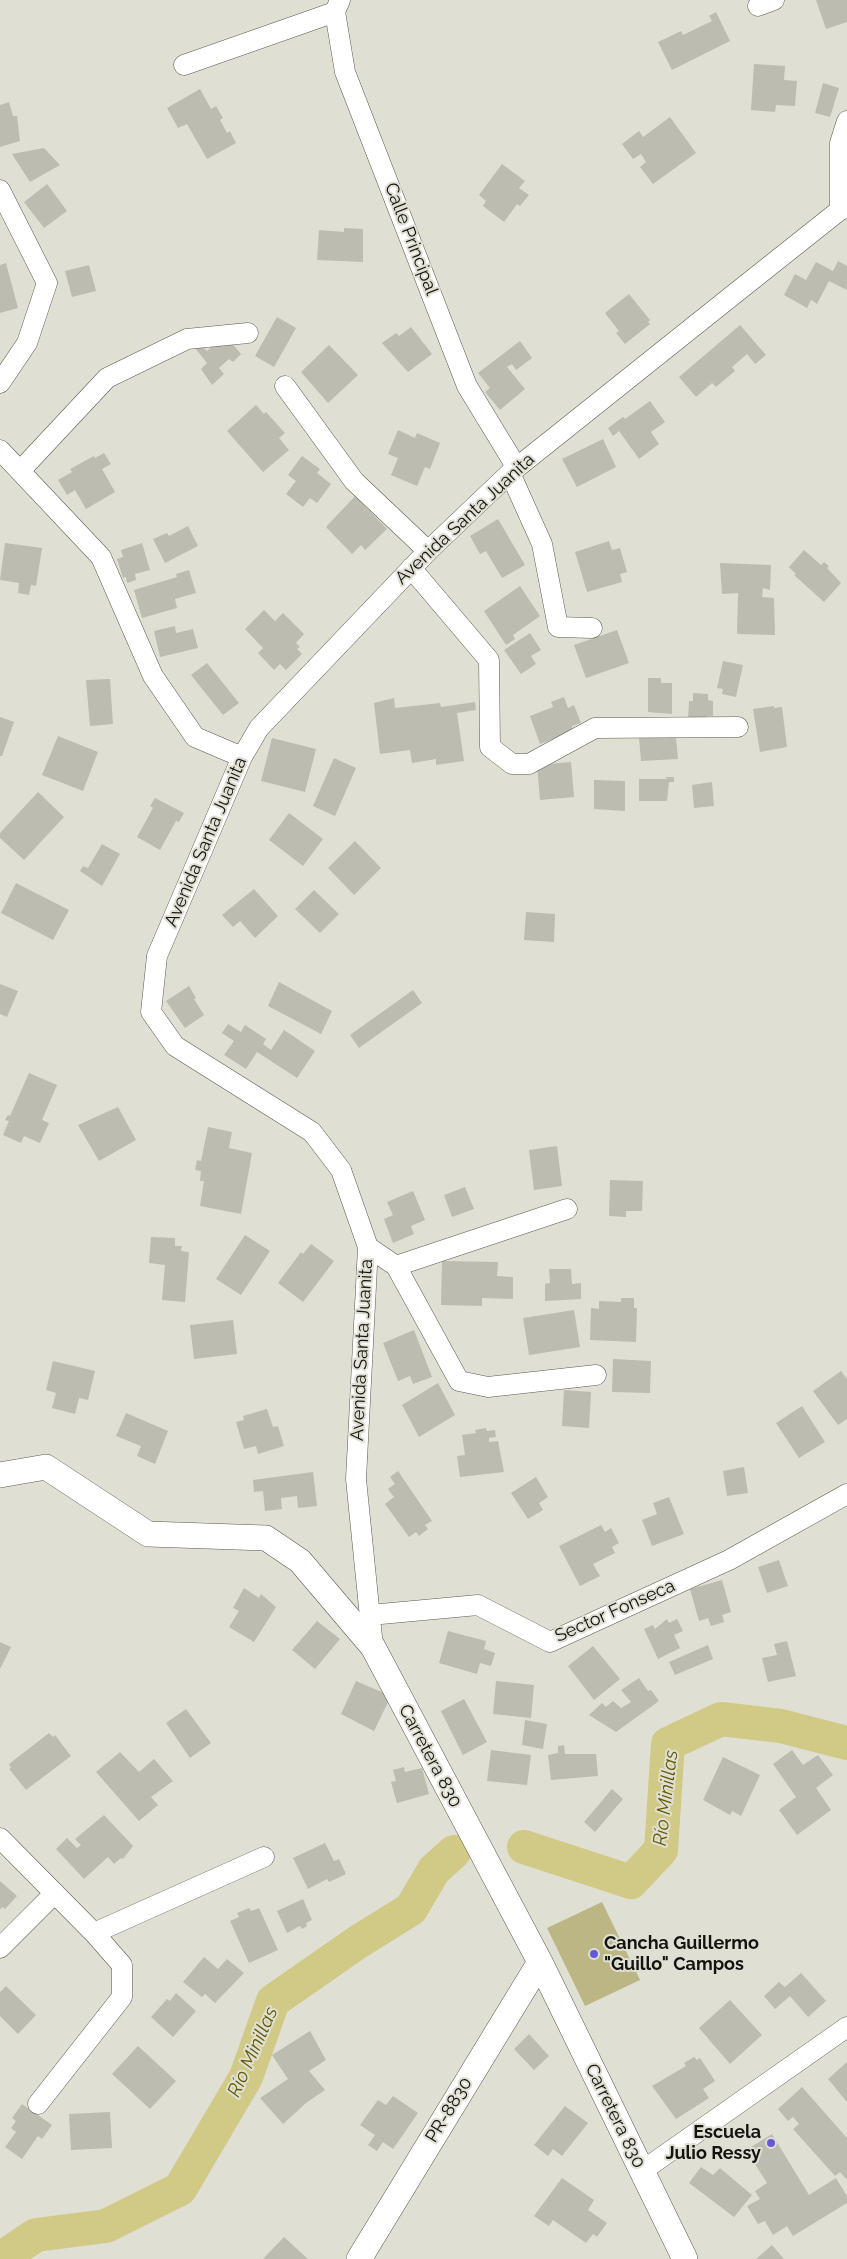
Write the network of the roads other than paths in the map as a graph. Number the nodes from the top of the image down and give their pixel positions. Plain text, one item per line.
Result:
1 (337, 6) edge
2 (184, 65) dead end
3 (847, 121) edge
4 (0, 190) edge
5 (844, 209) edge
6 (248, 333) dead end
7 (0, 383) edge
8 (285, 386) dead end
9 (0, 450) edge
10 (20, 471) junction
11 (514, 471) junction
12 (428, 550) junction
13 (411, 568) junction
14 (592, 628) dead end
15 (738, 728) dead end
16 (242, 757) junction
17 (567, 1209) dead end
18 (368, 1247) junction
19 (396, 1266) junction
20 (596, 1375) dead end
21 (0, 1474) edge
22 (847, 1494) edge
23 (370, 1615) junction
24 (373, 1647) junction
25 (0, 1838) edge
26 (264, 1857) dead end
27 (55, 1893) junction
28 (94, 1932) junction
29 (0, 1948) edge
30 (540, 1962) junction
31 (847, 2027) edge
32 (38, 2104) dead end
33 (642, 2171) junction
34 (359, 2259) edge
35 (685, 2259) edge

1 - 2 street
1 - 11 street, Calle Principal
3 - 5 street
4 - 7 street
5 - 11 street, Avenida Santa Juanita
6 - 10 street
8 - 12 street
9 - 10 street
10 - 16 street
11 - 12 street, Avenida Santa Juanita
11 - 14 street, Calle Principal
12 - 13 street, Avenida Santa Juanita
13 - 15 street
13 - 16 street, Avenida Santa Juanita
16 - 18 street, Avenida Santa Juanita
17 - 19 street
18 - 19 street
18 - 23 street, Avenida Santa Juanita
19 - 20 street
21 - 24 street, Carretera 830
22 - 23 street, Sector Fonseca
23 - 24 street, Avenida Santa Juanita
24 - 30 street, Carretera 830
25 - 27 street
26 - 28 street
27 - 28 street
27 - 29 street
28 - 32 street
30 - 33 street, Carretera 830
30 - 34 street, PR-8830 / PR-8830
31 - 33 street
33 - 35 street, Carretera 830

